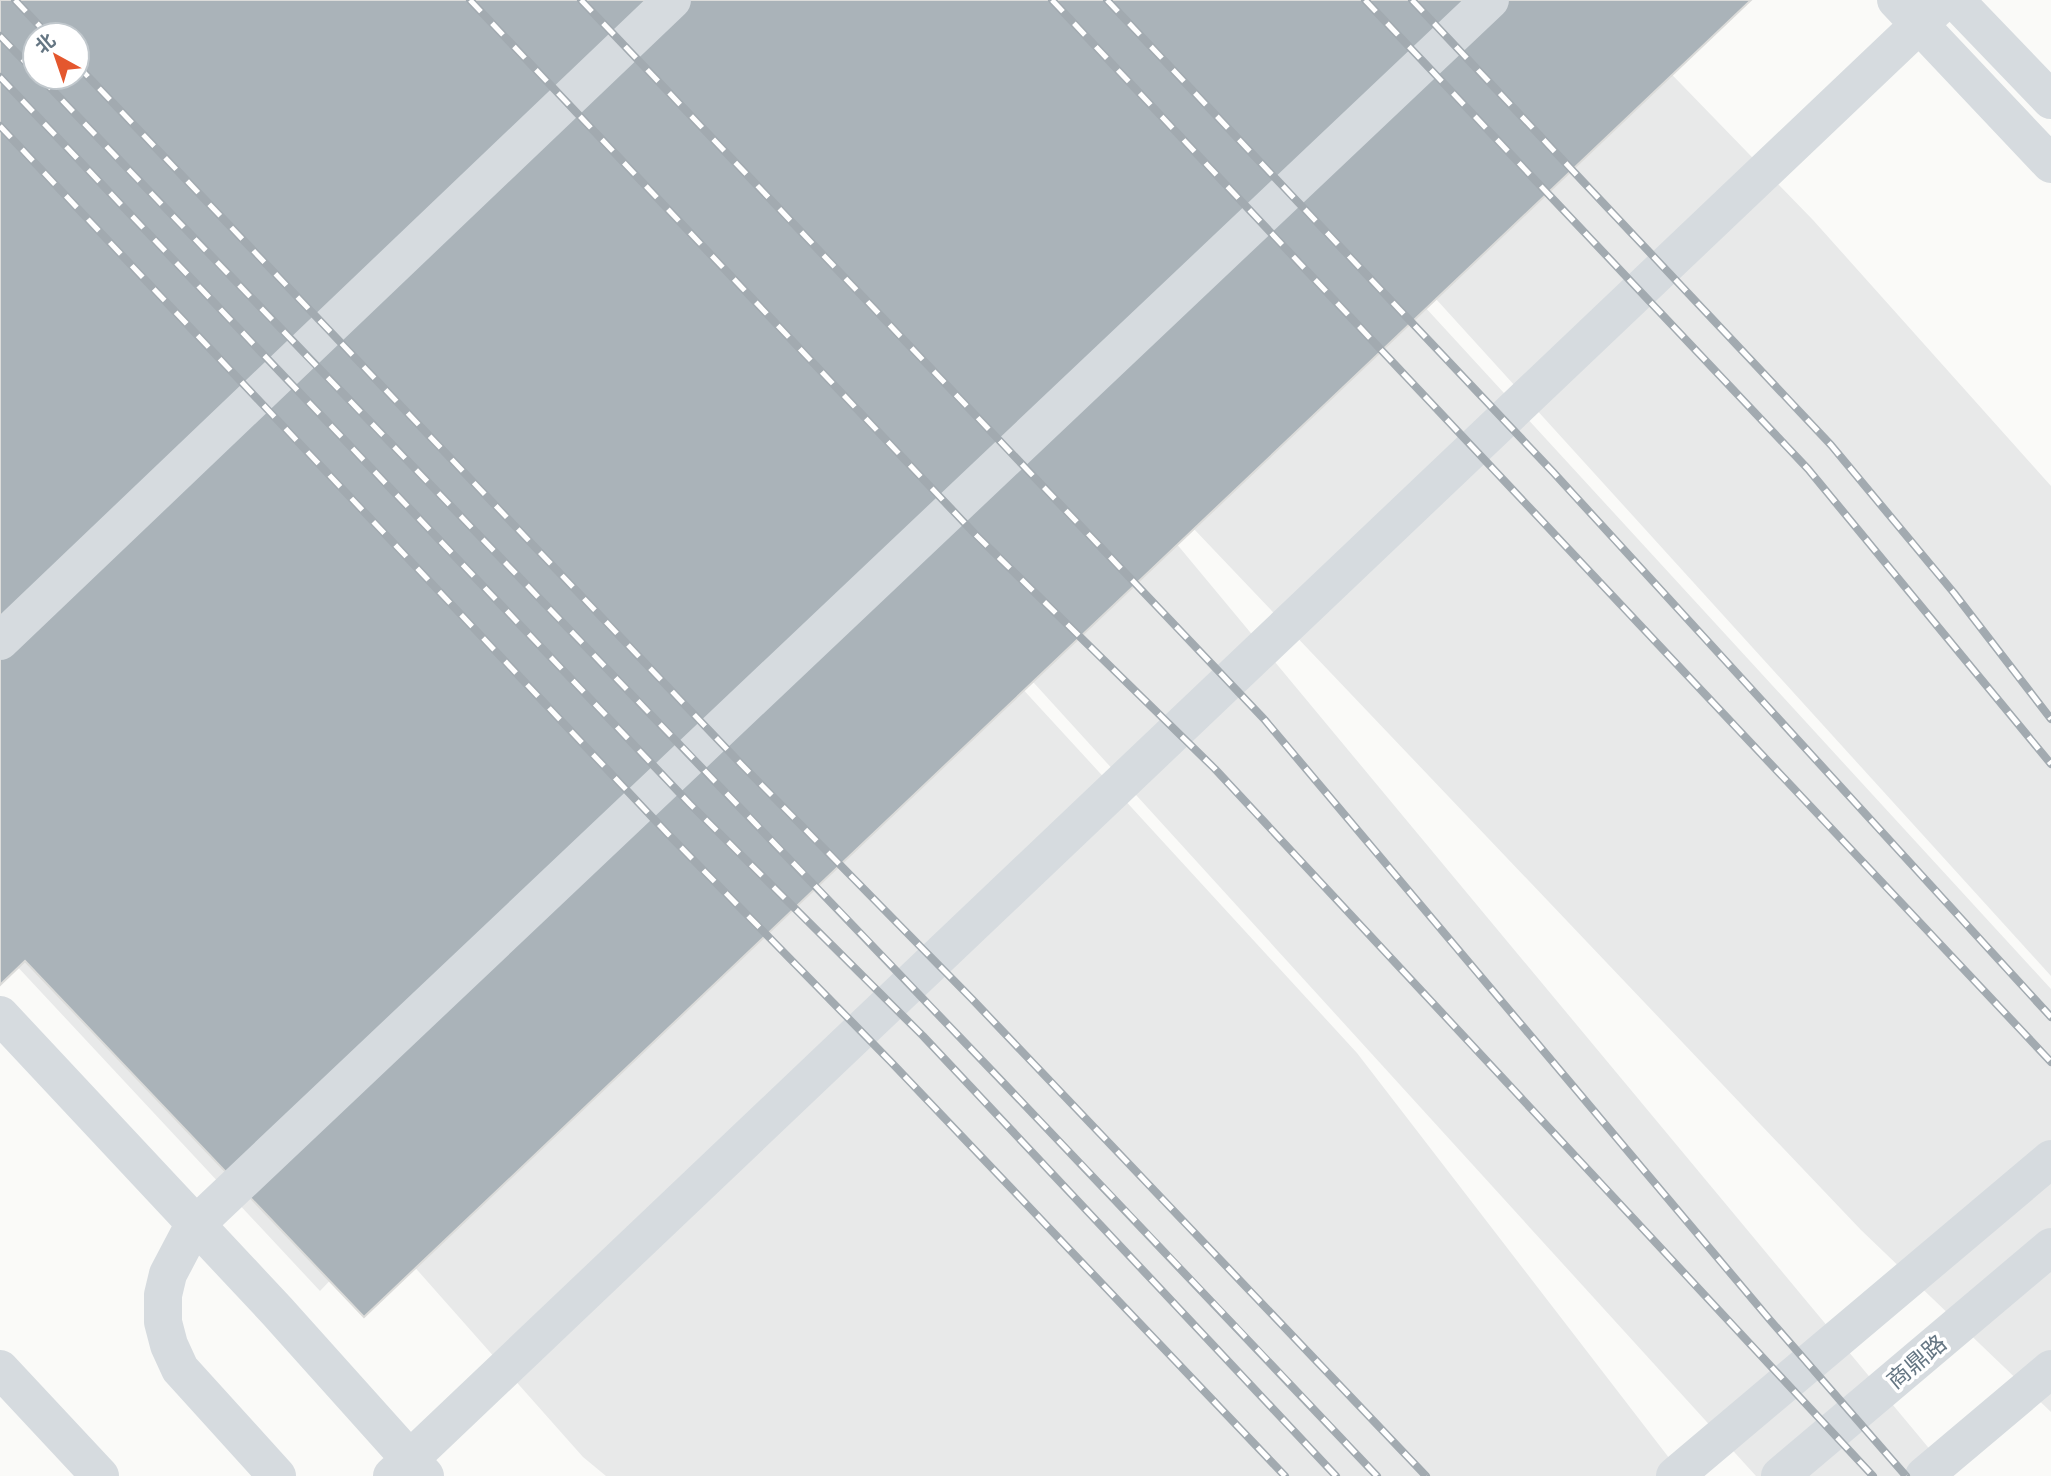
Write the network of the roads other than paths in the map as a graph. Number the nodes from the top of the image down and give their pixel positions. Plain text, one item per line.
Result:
1 (672, 0) edge
2 (1490, 0) edge
3 (1896, 0) edge
4 (1945, 0) edge
5 (1955, 0) edge
6 (2051, 100) edge
7 (2051, 164) edge
8 (0, 641) edge
9 (0, 1015) edge
10 (2051, 1158) edge
11 (2051, 1247) edge
12 (0, 1369) edge
13 (2051, 1369) edge
14 (100, 1476) edge
15 (277, 1476) edge
16 (392, 1476) edge
17 (425, 1476) edge
18 (1675, 1476) edge
19 (1780, 1476) edge
20 (1924, 1476) edge

1 - 8 street
2 - 15 street
3 - 7 street
4 - 16 street
5 - 6 street
9 - 17 street
10 - 18 street
11 - 19 street, 商鼎路
12 - 14 street
13 - 20 street

